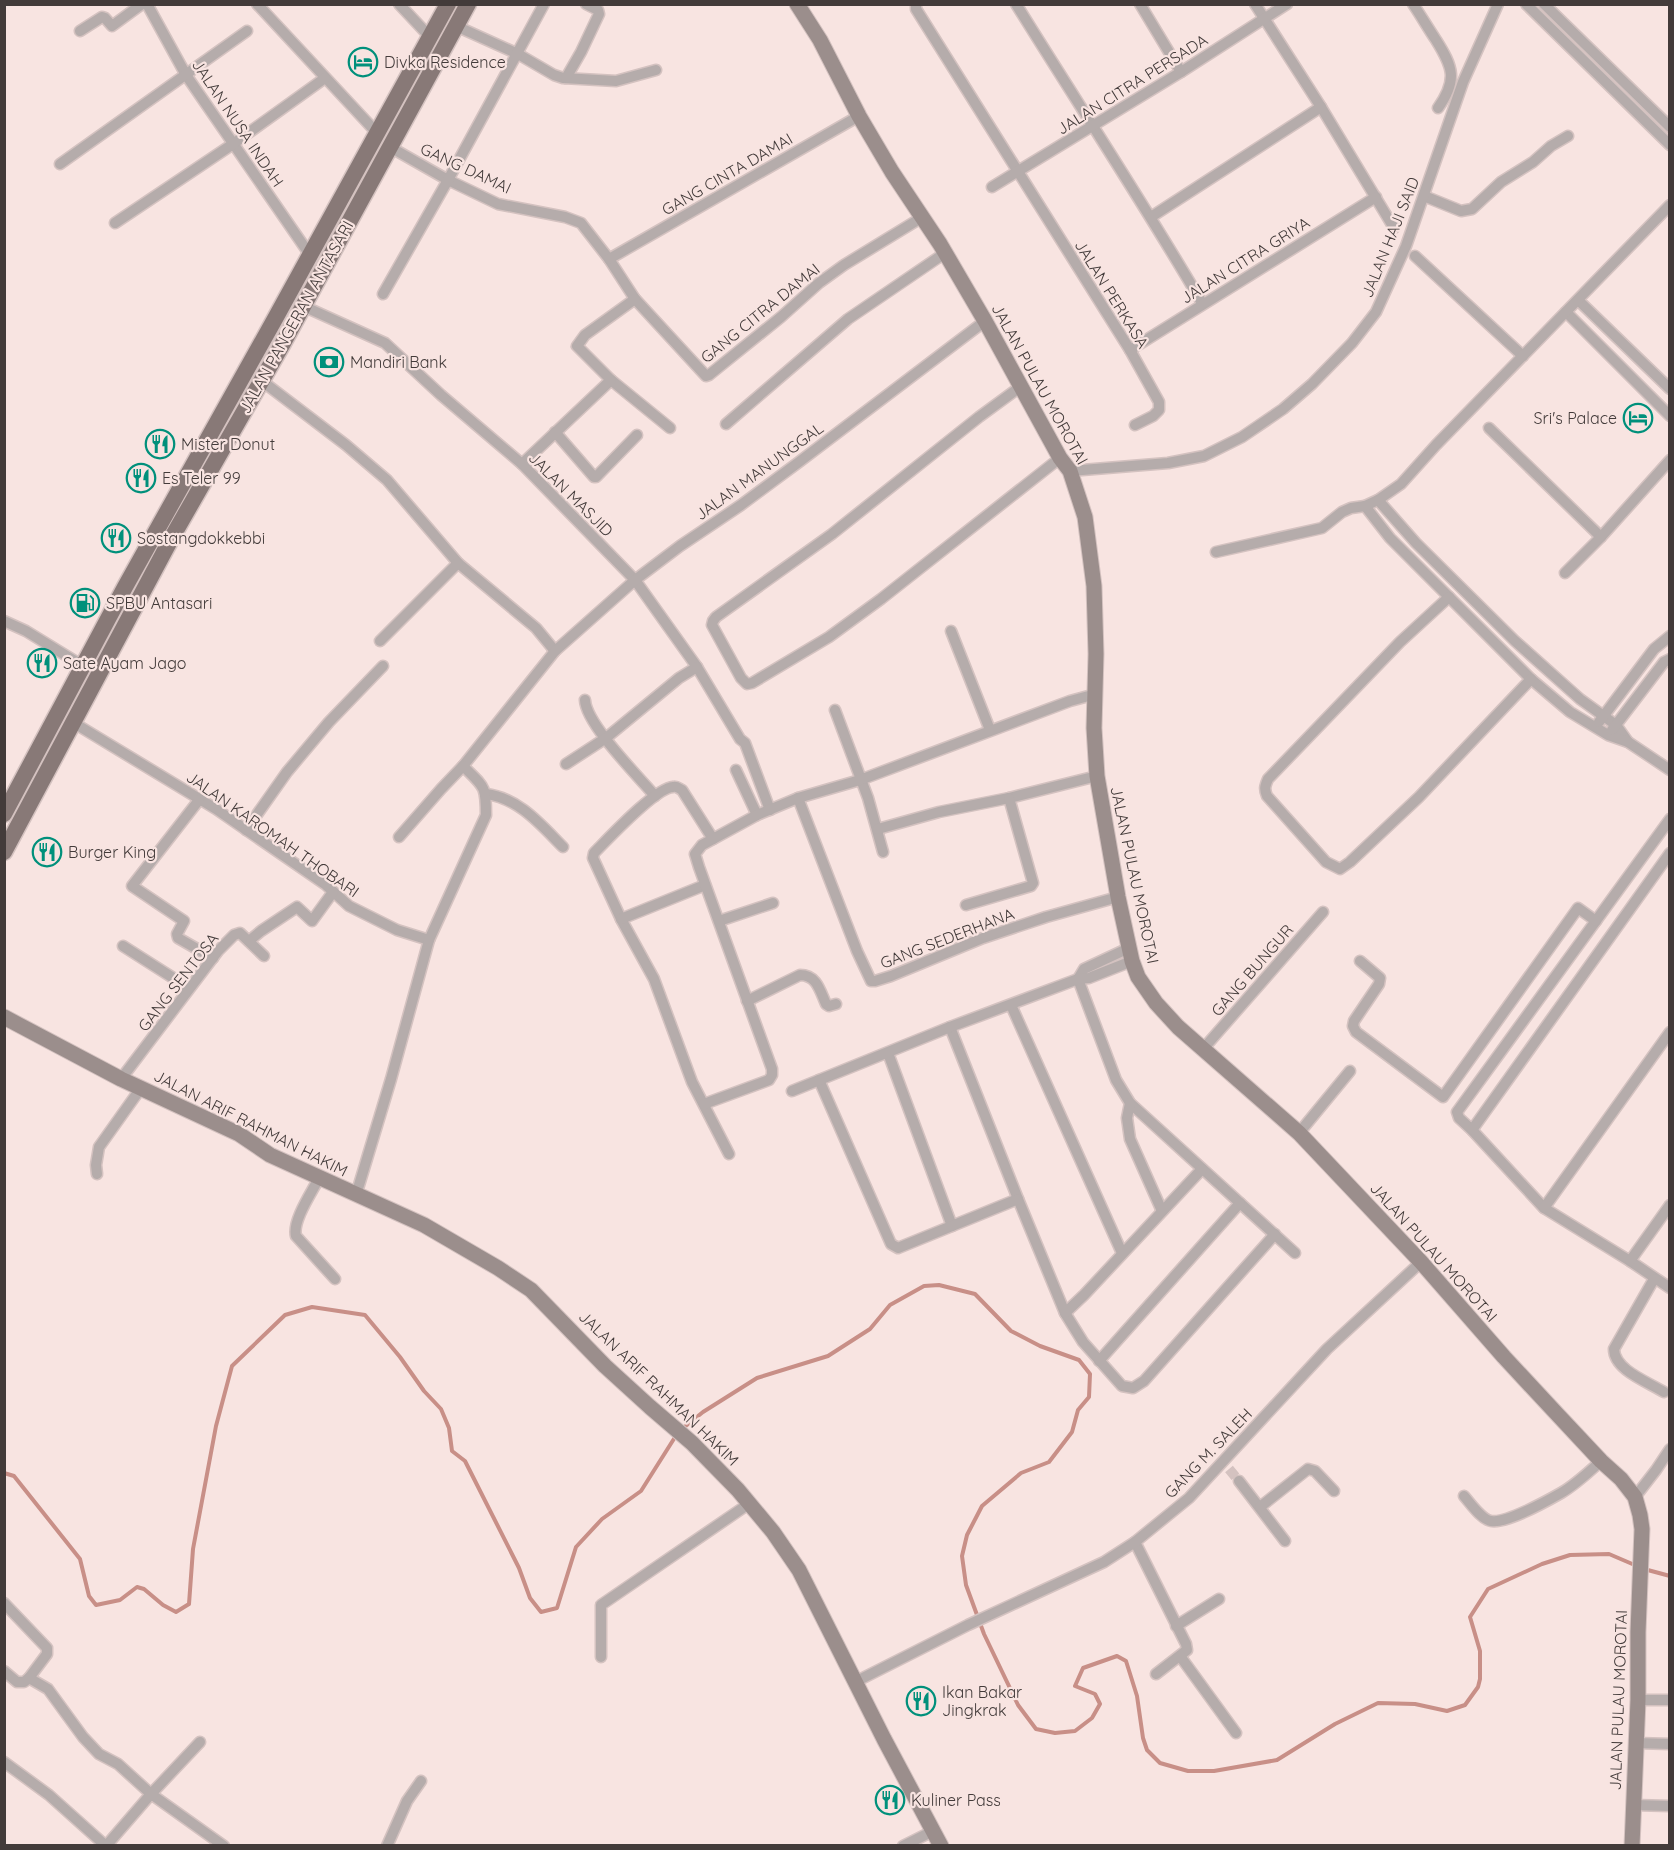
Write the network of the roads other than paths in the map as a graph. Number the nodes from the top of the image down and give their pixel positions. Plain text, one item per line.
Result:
1 (142, 4) edge
2 (147, 4) edge
3 (257, 4) edge
4 (399, 4) edge
5 (448, 4) edge
6 (468, 4) edge
7 (544, 4) edge
8 (586, 4) edge
9 (797, 4) edge
10 (916, 4) edge
11 (1016, 4) edge
12 (1140, 4) edge
13 (1255, 4) edge
14 (1287, 4) edge
15 (1413, 4) edge
16 (1498, 4) edge
17 (1526, 4) edge
18 (1544, 4) edge
19 (1264, 19) junction
20 (456, 26) junction
21 (247, 31) dead end
22 (80, 32) dead end
23 (430, 37) junction
24 (518, 54) junction
25 (656, 70) dead end
26 (1181, 72) junction
27 (186, 75) junction
28 (325, 78) junction
29 (566, 78) junction
30 (1321, 107) junction
31 (1437, 108) dead end
32 (859, 116) junction
33 (1092, 126) junction
34 (1670, 127) edge
35 (377, 133) junction
36 (1568, 136) dead end
37 (233, 144) junction
38 (1670, 146) edge
39 (390, 147) junction
40 (60, 164) dead end
41 (1018, 172) junction
42 (448, 180) junction
43 (992, 188) dead end
44 (1424, 195) junction
45 (1376, 197) junction
46 (1670, 205) edge
47 (1151, 217) junction
48 (921, 218) junction
49 (115, 223) dead end
50 (1394, 228) dead end
51 (945, 253) junction
52 (310, 255) junction
53 (1415, 256) dead end
54 (609, 259) junction
55 (383, 294) dead end
56 (636, 299) junction
57 (1578, 300) junction
58 (1202, 303) junction
59 (303, 306) junction
60 (1566, 312) junction
61 (985, 321) junction
62 (1130, 350) junction
63 (1523, 356) junction
64 (611, 380) junction
65 (262, 381) junction
66 (1020, 387) junction
67 (1670, 389) edge
68 (1670, 416) edge
69 (726, 424) dead end
70 (1135, 425) dead end
71 (670, 428) dead end
72 (1489, 428) dead end
73 (555, 432) junction
74 (637, 435) dead end
75 (1060, 458) junction
76 (1670, 460) edge
77 (522, 464) junction
78 (191, 467) junction
79 (1070, 471) junction
80 (206, 476) junction
81 (180, 487) junction
82 (195, 495) junction
83 (1378, 500) junction
84 (1365, 506) junction
85 (1601, 537) junction
86 (1216, 552) dead end
87 (458, 563) junction
88 (1565, 573) dead end
89 (635, 580) junction
90 (1449, 597) junction
91 (4, 621) edge
92 (951, 631) dead end
93 (1670, 636) edge
94 (380, 641) dead end
95 (555, 651) junction
96 (1670, 658) edge
97 (83, 666) junction
98 (383, 666) dead end
99 (697, 667) junction
100 (1531, 679) junction
101 (1096, 694) junction
102 (585, 700) dead end
103 (835, 710) dead end
104 (1604, 717) junction
105 (74, 723) junction
106 (1616, 725) junction
107 (1595, 726) junction
108 (990, 730) junction
109 (1608, 735) junction
110 (606, 738) junction
111 (1628, 742) junction
112 (566, 764) dead end
113 (463, 766) junction
114 (736, 770) dead end
115 (1670, 770) edge
116 (1097, 776) junction
117 (860, 780) junction
118 (486, 794) junction
119 (655, 796) junction
120 (798, 798) junction
121 (1009, 798) junction
122 (199, 800) junction
123 (770, 810) junction
124 (4, 814) edge
125 (757, 815) junction
126 (1670, 819) edge
127 (878, 829) junction
128 (246, 830) junction
129 (399, 837) dead end
130 (713, 839) junction
131 (563, 847) dead end
132 (4, 852) edge
133 (883, 852) dead end
134 (1670, 853) edge
135 (705, 885) junction
136 (333, 892) junction
137 (1118, 897) junction
138 (773, 903) dead end
139 (966, 905) dead end
140 (1323, 912) dead end
141 (621, 919) junction
142 (718, 921) junction
143 (1596, 921) junction
144 (429, 940) junction
145 (249, 941) junction
146 (123, 946) dead end
147 (1131, 955) junction
148 (264, 956) dead end
149 (213, 958) junction
150 (1360, 961) dead end
151 (1078, 979) junction
152 (189, 988) junction
153 (747, 1001) junction
154 (836, 1004) dead end
155 (1011, 1005) junction
156 (4, 1017) edge
157 (950, 1027) junction
158 (1670, 1032) edge
159 (1204, 1048) junction
160 (888, 1053) junction
161 (1350, 1071) dead end
162 (121, 1079) junction
163 (819, 1080) junction
164 (141, 1088) junction
165 (792, 1091) dead end
166 (1443, 1097) junction
167 (1130, 1103) junction
168 (704, 1104) junction
169 (1457, 1112) junction
170 (1472, 1130) junction
171 (1299, 1133) junction
172 (729, 1154) dead end
173 (1202, 1169) junction
174 (97, 1174) dead end
175 (320, 1178) junction
176 (356, 1195) junction
177 (1018, 1199) junction
178 (1240, 1203) junction
179 (1670, 1205) edge
180 (1544, 1208) junction
181 (1162, 1211) junction
182 (952, 1226) junction
183 (1275, 1234) junction
184 (1122, 1253) junction
185 (1295, 1253) dead end
186 (1630, 1261) junction
187 (1421, 1262) junction
188 (335, 1279) dead end
189 (1654, 1279) junction
190 (1670, 1288) edge
191 (1065, 1313) junction
192 (1099, 1360) junction
193 (1664, 1392) dead end
194 (1670, 1449) edge
195 (1601, 1461) junction
196 (1239, 1481) tunnel mouth
197 (1334, 1491) dead end
198 (1464, 1496) dead end
199 (1635, 1497) junction
200 (750, 1503) junction
201 (1260, 1507) junction
202 (1285, 1541) dead end
203 (1135, 1542) junction
204 (1219, 1599) dead end
205 (4, 1603) edge
206 (1176, 1626) junction
207 (1180, 1656) junction
208 (601, 1657) dead end
209 (4, 1671) edge
210 (1156, 1674) dead end
211 (30, 1678) junction
212 (855, 1682) junction
213 (1638, 1700) junction
214 (1670, 1700) edge
215 (1236, 1733) dead end
216 (200, 1742) dead end
217 (1636, 1743) junction
218 (1670, 1744) edge
219 (4, 1762) edge
220 (421, 1781) dead end
221 (151, 1794) junction
222 (1633, 1805) junction
223 (1670, 1806) edge
224 (933, 1831) junction
225 (106, 1845) edge
226 (224, 1845) edge
227 (387, 1845) edge
228 (903, 1845) edge
229 (940, 1845) edge
230 (1632, 1845) edge

1 - 22 street
2 - 27 street, JALAN NUSA INDAH
3 - 28 street
4 - 23 street
5 - 23 main road, JALAN PANGERAN ANTASARI
6 - 20 main road, JALAN PANGERAN ANTASARI
7 - 24 street
8 - 29 street
9 - 32 street, JALAN PULAU MOROTAI
10 - 41 street, JALAN PERKASA
11 - 33 street
12 - 26 street
13 - 19 street
14 - 19 street, JALAN CITRA PERSADA
15 - 31 street
16 - 44 street, JALAN HAJI SAID
17 - 38 street
18 - 34 street
19 - 26 street, JALAN CITRA PERSADA
19 - 30 street
20 - 24 street
20 - 39 main road, JALAN PANGERAN ANTASARI
21 - 27 street
23 - 35 main road, JALAN PANGERAN ANTASARI
24 - 29 street
24 - 42 street
25 - 29 street
26 - 33 street, JALAN CITRA PERSADA
27 - 37 street, JALAN NUSA INDAH
27 - 40 street
28 - 35 street
28 - 37 street
30 - 45 street
30 - 47 street
32 - 48 street, JALAN PULAU MOROTAI
32 - 54 street, GANG CINTA DAMAI
33 - 41 street, JALAN CITRA PERSADA
33 - 47 street
35 - 52 main road, JALAN PANGERAN ANTASARI
36 - 44 street
37 - 49 street
37 - 52 street, JALAN NUSA INDAH
39 - 42 street, GANG DAMAI
39 - 59 main road, JALAN PANGERAN ANTASARI
41 - 43 street, JALAN CITRA PERSADA
41 - 62 street, JALAN PERKASA
42 - 54 street, GANG DAMAI
42 - 55 street
44 - 79 street, JALAN HAJI SAID
45 - 50 street
45 - 58 street, JALAN CITRA GRIYA
46 - 57 street
47 - 58 street
48 - 51 street, JALAN PULAU MOROTAI
48 - 56 street, GANG CITRA DAMAI
51 - 61 street, JALAN PULAU MOROTAI
51 - 69 street
52 - 78 main road, JALAN PANGERAN ANTASARI
53 - 63 street
54 - 56 street, GANG DAMAI
56 - 64 street
57 - 60 street
57 - 67 street
58 - 62 street, JALAN CITRA GRIYA
59 - 65 main road, JALAN PANGERAN ANTASARI
59 - 77 street, JALAN MASJID
60 - 63 street
60 - 68 street
61 - 66 street, JALAN PULAU MOROTAI
61 - 89 street, JALAN MANUNGGAL
62 - 70 street, JALAN PERKASA
63 - 83 street
64 - 71 street
64 - 73 street
65 - 80 main road, JALAN PANGERAN ANTASARI
65 - 87 street
66 - 75 street, JALAN PULAU MOROTAI
66 - 75 street
72 - 85 street
73 - 74 street
73 - 77 street
75 - 79 street, JALAN PULAU MOROTAI
76 - 85 street
77 - 89 street, JALAN MASJID
78 - 80 main road
78 - 81 main road, JALAN PANGERAN ANTASARI
79 - 101 street, JALAN PULAU MOROTAI
80 - 82 main road, JALAN PANGERAN ANTASARI
81 - 82 main road
81 - 97 main road, JALAN PANGERAN ANTASARI
82 - 105 main road, JALAN PANGERAN ANTASARI
83 - 84 street
83 - 104 street
84 - 86 street
84 - 90 street
85 - 88 street
87 - 94 street
87 - 95 street
89 - 95 street, JALAN MANUNGGAL
89 - 99 street, JALAN MASJID
90 - 100 street
90 - 100 street
91 - 97 street
92 - 108 street
93 - 104 street
95 - 113 street, JALAN MANUNGGAL
96 - 106 street
97 - 124 main road, JALAN PANGERAN ANTASARI
98 - 128 street
99 - 110 street
99 - 123 street, JALAN MASJID
100 - 107 street
101 - 108 street
101 - 116 street, JALAN PULAU MOROTAI
102 - 110 street
103 - 117 street
104 - 106 street
104 - 107 street
105 - 122 street, JALAN KAROMAH THOBARI
105 - 132 main road, JALAN PANGERAN ANTASARI
106 - 109 street
106 - 111 street
107 - 109 street
108 - 117 street
109 - 111 street
110 - 112 street
110 - 119 street
111 - 115 street
113 - 118 street
113 - 129 street, JALAN MANUNGGAL
114 - 125 street
116 - 121 street
116 - 137 street, JALAN PULAU MOROTAI
117 - 120 street
117 - 127 street
118 - 131 street
118 - 144 street
119 - 130 street
119 - 141 street
120 - 123 street
120 - 137 street, GANG SEDERHANA
121 - 127 street
121 - 139 street
122 - 128 street, JALAN KAROMAH THOBARI
122 - 149 street
123 - 125 street
125 - 130 street
126 - 143 street
127 - 133 street
128 - 136 street, JALAN KAROMAH THOBARI
130 - 135 street
134 - 170 street
135 - 141 street
135 - 142 street
136 - 144 street, JALAN KAROMAH THOBARI
136 - 145 street
137 - 147 street, JALAN PULAU MOROTAI
138 - 142 street
140 - 159 street, GANG BUNGUR
141 - 168 street
142 - 153 street
143 - 166 street
143 - 169 street
144 - 176 street
145 - 148 street
145 - 149 street, GANG SENTOSA
146 - 152 street
147 - 151 street
147 - 159 street, JALAN PULAU MOROTAI
149 - 152 street, GANG SENTOSA
150 - 166 street
151 - 155 street
151 - 167 street
152 - 162 street, GANG SENTOSA
153 - 154 street
153 - 168 street
155 - 157 street
155 - 184 street
156 - 162 street, JALAN ARIF RAHMAN HAKIM
157 - 160 street
157 - 177 street
158 - 180 street
159 - 171 street, JALAN PULAU MOROTAI
160 - 163 street
160 - 182 street
161 - 171 street
162 - 164 street, JALAN ARIF RAHMAN HAKIM
163 - 165 street
163 - 182 street
164 - 174 street
164 - 175 street, JALAN ARIF RAHMAN HAKIM
166 - 169 street
167 - 173 street
167 - 181 street
168 - 172 street
169 - 170 street
170 - 180 street
171 - 187 street, JALAN PULAU MOROTAI
173 - 178 street
173 - 181 street
175 - 176 street, JALAN ARIF RAHMAN HAKIM
175 - 188 street
176 - 200 street, JALAN ARIF RAHMAN HAKIM
177 - 182 street
177 - 191 street
178 - 183 street
178 - 192 street
179 - 186 street
180 - 186 street
181 - 184 street
183 - 185 street
183 - 192 street
184 - 191 street
186 - 189 street
187 - 195 street, JALAN PULAU MOROTAI
187 - 203 street, GANG M. SALEH
189 - 190 street
189 - 193 street
191 - 192 street
194 - 199 street
195 - 198 street
195 - 199 street, JALAN PULAU MOROTAI
196 - 201 street
197 - 201 street
199 - 213 street, JALAN PULAU MOROTAI
200 - 208 street
200 - 212 street, JALAN ARIF RAHMAN HAKIM
201 - 202 street
203 - 206 street
203 - 212 street, GANG M. SALEH
204 - 206 street
205 - 211 street
206 - 207 street
207 - 210 street
207 - 215 street
209 - 211 street
211 - 221 street
212 - 224 street, JALAN ARIF RAHMAN HAKIM
213 - 214 street
213 - 217 street, JALAN PULAU MOROTAI
216 - 221 street
217 - 218 street
217 - 222 street, JALAN PULAU MOROTAI
219 - 225 street
220 - 227 street
221 - 225 street
221 - 226 street
222 - 223 street
222 - 230 street, JALAN PULAU MOROTAI
224 - 228 street
224 - 229 street, JALAN ARIF RAHMAN HAKIM

